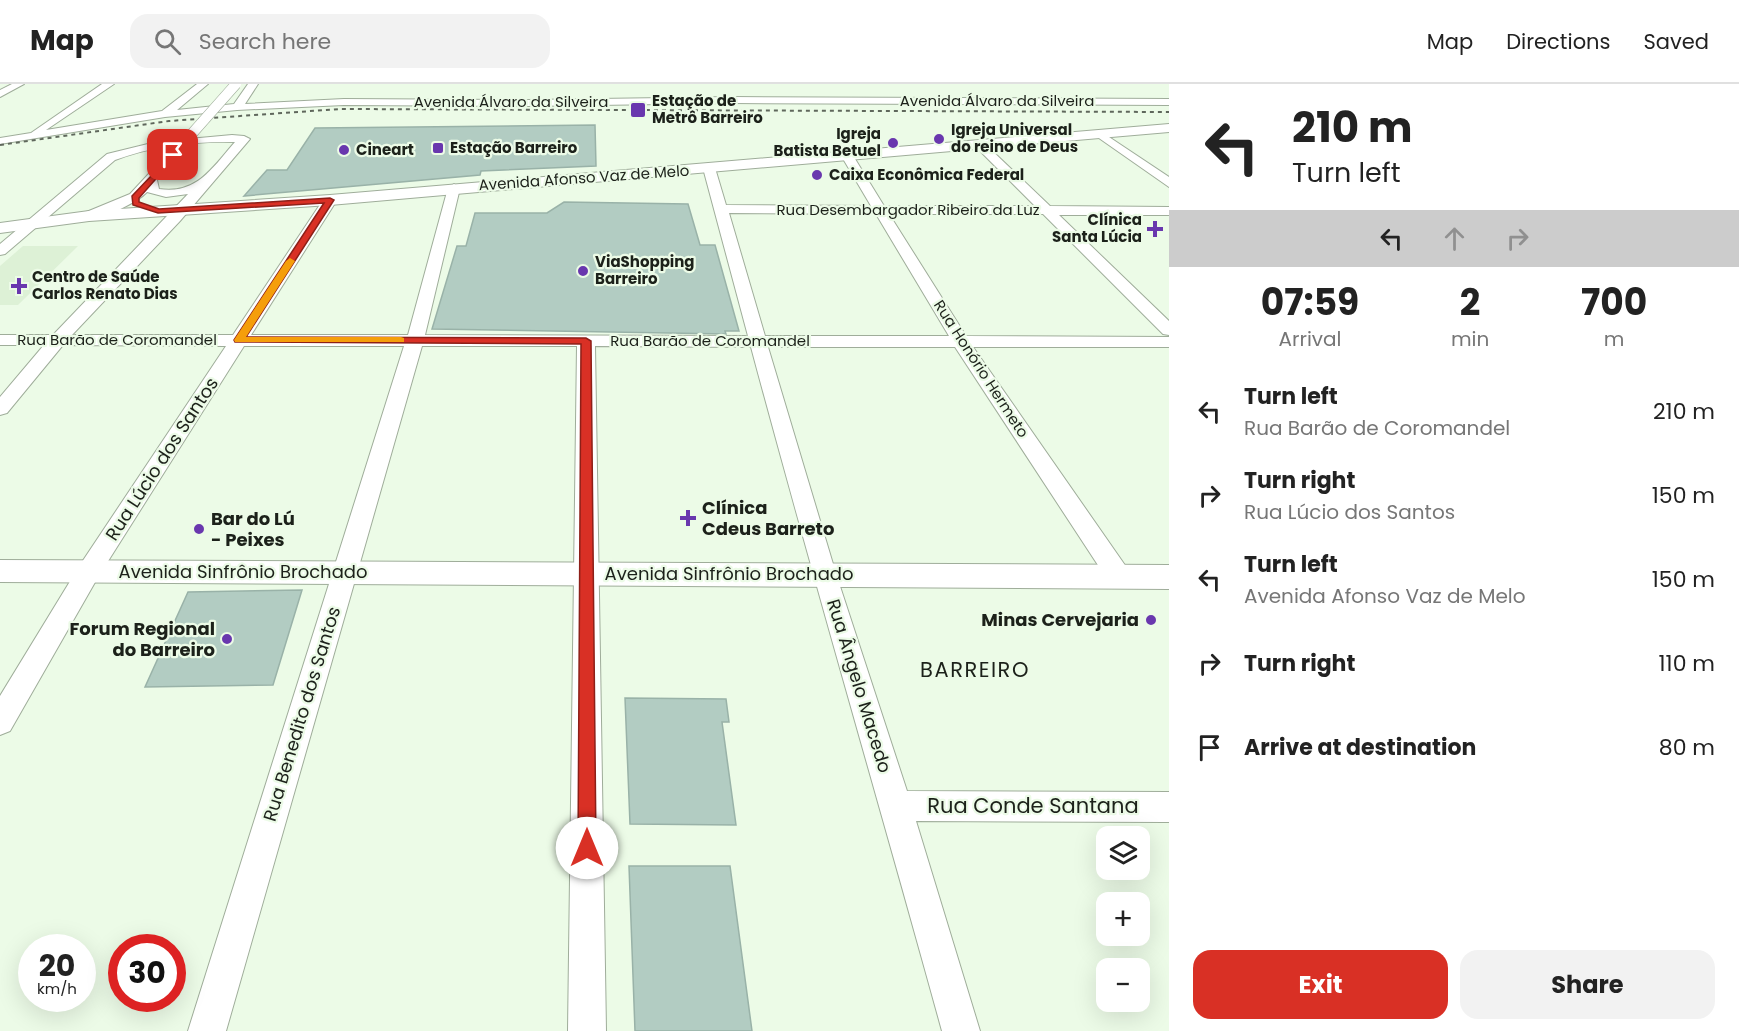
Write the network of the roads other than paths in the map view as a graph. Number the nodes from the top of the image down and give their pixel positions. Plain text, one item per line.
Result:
1 (19, 84) edge
2 (109, 84) edge
3 (203, 84) edge
4 (236, 84) edge
5 (253, 84) edge
6 (1023, 90) dead end
7 (0, 94) edge
8 (1037, 101) junction
9 (1169, 102) edge
10 (237, 107) junction
11 (165, 114) junction
12 (1169, 128) edge
13 (1101, 134) junction
14 (28, 136) junction
15 (0, 141) edge
16 (981, 146) junction
17 (848, 157) junction
18 (709, 168) junction
19 (151, 180) junction
20 (1169, 183) edge
21 (203, 186) junction
22 (454, 188) junction
23 (135, 197) junction
24 (330, 200) junction
25 (84, 202) junction
26 (54, 207) junction
27 (183, 209) junction
28 (720, 209) junction
29 (882, 210) junction
30 (1047, 210) junction
31 (158, 211) junction
32 (1169, 211) edge
33 (32, 224) junction
34 (0, 228) edge
35 (0, 251) edge
36 (1169, 330) edge
37 (0, 340) edge
38 (58, 340) junction
39 (239, 340) junction
40 (415, 340) junction
41 (586, 341) junction
42 (757, 341) junction
43 (961, 342) junction
44 (1169, 342) edge
45 (0, 409) edge
46 (0, 571) edge
47 (89, 571) junction
48 (345, 573) junction
49 (587, 574) junction
50 (824, 574) junction
51 (1169, 577) edge
52 (1120, 578) junction
53 (0, 722) edge
54 (896, 806) junction
55 (1169, 807) edge
56 (207, 1031) edge
57 (587, 1031) edge
58 (961, 1031) edge

1 - 7 street
2 - 14 street
3 - 11 street
4 - 19 street, bridge
5 - 10 street
6 - 8 street
8 - 9 street, Avenida Álvaro da Silveira
8 - 10 street, Avenida Álvaro da Silveira
10 - 11 street, Avenida Álvaro da Silveira
11 - 14 street, Avenida Álvaro da Silveira
12 - 13 main road, Avenida Afonso Vaz de Melo
13 - 16 main road, Avenida Afonso Vaz de Melo
13 - 20 street
14 - 15 street, Avenida Álvaro da Silveira
16 - 17 main road, Avenida Afonso Vaz de Melo
16 - 30 street
17 - 18 main road, Avenida Afonso Vaz de Melo
17 - 29 street, Rua Honório Hermeto
18 - 22 main road, Avenida Afonso Vaz de Melo
18 - 28 street, Rua Ângelo Macedo
19 - 21 street
19 - 23 street
19 - 25 street
21 - 25 street
21 - 27 street
22 - 24 main road, Avenida Afonso Vaz de Melo
22 - 40 street, Rua Benedito dos Santos
23 - 25 street
23 - 31 street
24 - 27 main road, Avenida Afonso Vaz de Melo
24 - 39 street, Rua Lúcio dos Santos
25 - 26 main road
25 - 26 street
25 - 31 main road, Avenida Afonso Vaz de Melo
25 - 33 main road, Avenida Afonso Vaz de Melo
26 - 33 street
27 - 31 main road, Avenida Afonso Vaz de Melo
27 - 38 street
28 - 29 street, Rua Desembargador Ribeiro da Luz
28 - 42 street, Rua Ângelo Macedo
29 - 30 street, Rua Desembargador Ribeiro da Luz
29 - 43 street, Rua Honório Hermeto
30 - 32 street, Rua Desembargador Ribeiro da Luz
30 - 36 street
33 - 34 main road, Avenida Afonso Vaz de Melo
33 - 35 street
37 - 38 street, Rua Barão de Coromandel
38 - 39 street, Rua Barão de Coromandel
38 - 45 street
39 - 40 street, Rua Barão de Coromandel
39 - 47 street, Rua Lúcio dos Santos
40 - 41 street, Rua Barão de Coromandel
40 - 48 street, Rua Benedito dos Santos
41 - 42 street, Rua Barão de Coromandel
41 - 49 street
42 - 43 street, Rua Barão de Coromandel
42 - 50 street, Rua Ângelo Macedo
43 - 44 street, Rua Barão de Coromandel
43 - 52 street, Rua Honório Hermeto
46 - 47 main road, Avenida Sinfrônio Brochado
47 - 48 main road, Avenida Sinfrônio Brochado
47 - 53 street, Rua Lúcio dos Santos
48 - 49 main road, Avenida Sinfrônio Brochado
48 - 56 street, Rua Benedito dos Santos
49 - 50 main road, Avenida Sinfrônio Brochado
49 - 57 street
50 - 52 main road, Avenida Sinfrônio Brochado
50 - 54 street, Rua Ângelo Macedo
51 - 52 main road, Avenida Sinfrônio Brochado
54 - 55 street, Rua Conde Santana
54 - 58 street, Rua Ângelo Macedo

